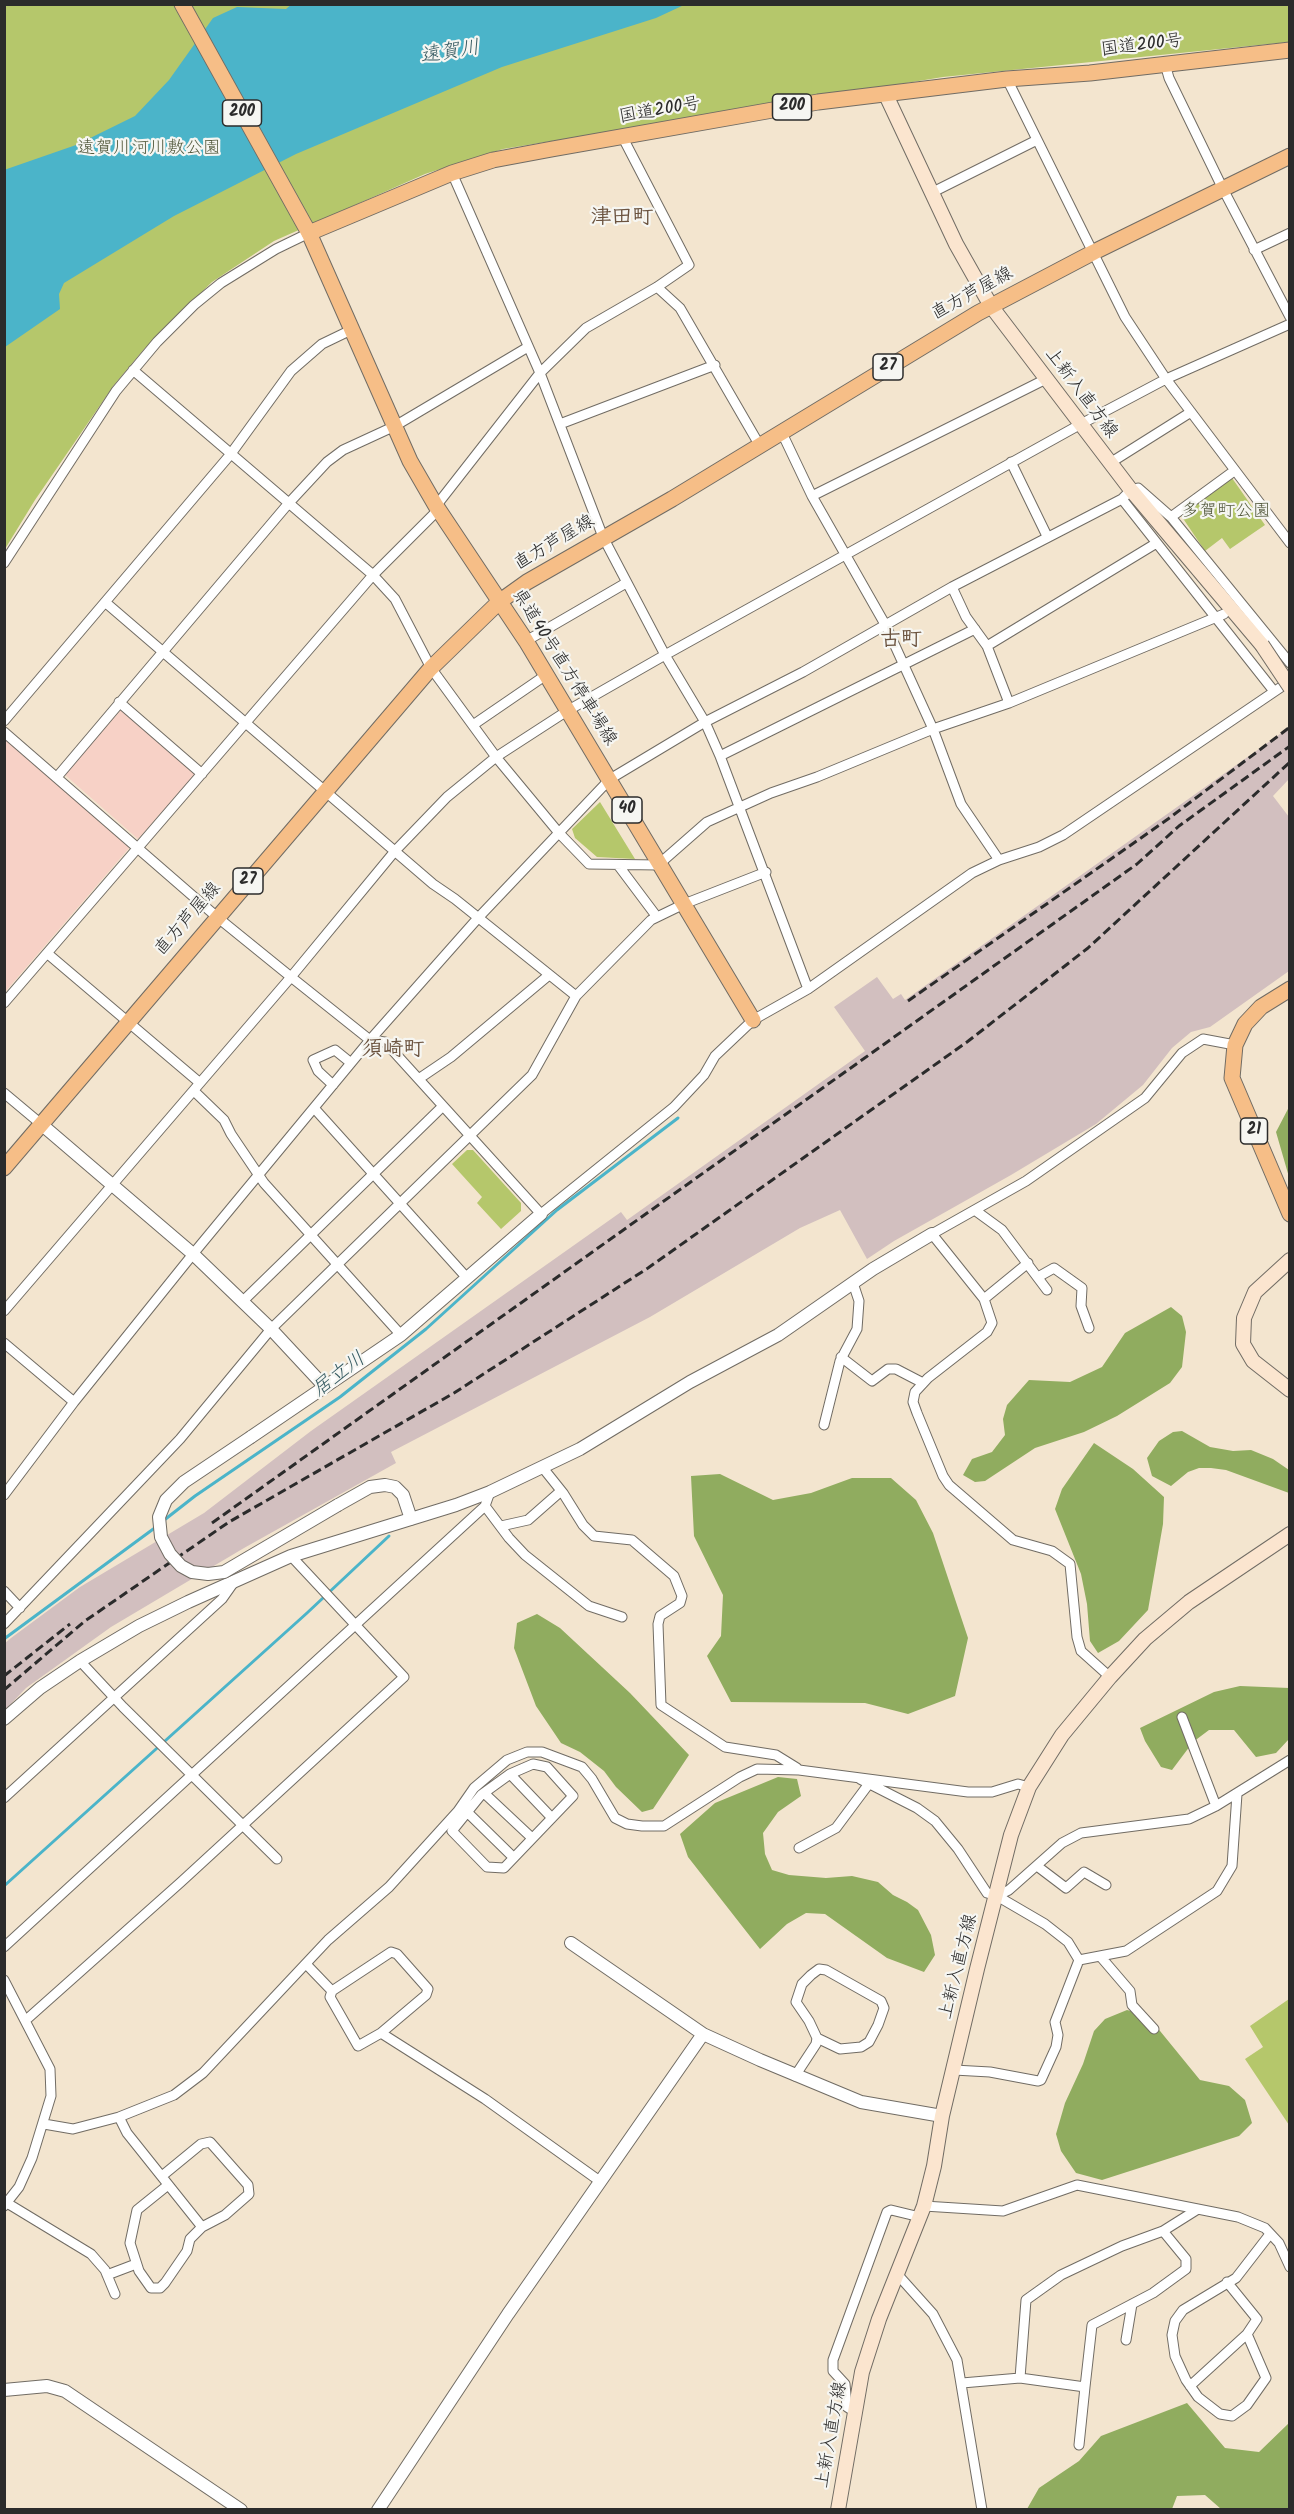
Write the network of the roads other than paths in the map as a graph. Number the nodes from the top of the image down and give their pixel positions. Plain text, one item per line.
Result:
1 (182, 4) edge
2 (1290, 50) edge
3 (1166, 64) junction
4 (1007, 79) junction
5 (886, 95) junction
6 (623, 138) junction
7 (1037, 140) junction
8 (1290, 156) edge
9 (452, 173) junction
10 (1223, 189) junction
11 (933, 192) junction
12 (306, 226) junction
13 (1290, 234) edge
14 (1254, 250) junction
15 (1094, 252) junction
16 (657, 287) junction
17 (991, 306) junction
18 (1290, 317) edge
19 (1290, 324) edge
20 (351, 330) junction
21 (528, 347) junction
22 (715, 365) junction
23 (133, 370) junction
24 (540, 373) junction
25 (1046, 379) junction
26 (1166, 379) junction
27 (1191, 412) junction
28 (560, 424) junction
29 (1081, 424) junction
30 (395, 426) junction
31 (782, 433) junction
32 (760, 446) junction
33 (231, 455) junction
34 (1011, 462) junction
35 (1110, 463) junction
36 (1234, 471) junction
37 (1126, 494) junction
38 (812, 496) junction
39 (288, 504) junction
40 (437, 508) junction
41 (1171, 517) junction
42 (1047, 536) junction
43 (603, 537) junction
44 (1290, 543) edge
45 (1155, 544) junction
46 (845, 554) junction
47 (4, 562) edge
48 (373, 575) junction
49 (626, 583) junction
50 (952, 587) junction
51 (105, 602) junction
52 (499, 602) junction
53 (1220, 616) junction
54 (886, 626) junction
55 (975, 629) junction
56 (526, 641) junction
57 (987, 646) junction
58 (163, 651) junction
59 (665, 655) junction
60 (903, 663) junction
61 (1290, 663) edge
62 (431, 669) junction
63 (546, 675) junction
64 (1290, 681) edge
65 (1290, 687) edge
66 (1273, 690) junction
67 (119, 702) junction
68 (1009, 703) junction
69 (567, 711) junction
70 (4, 721) edge
71 (705, 722) junction
72 (246, 723) junction
73 (473, 725) junction
74 (933, 729) junction
75 (4, 732) edge
76 (720, 756) junction
77 (496, 757) junction
78 (202, 774) junction
79 (57, 777) junction
80 (610, 779) junction
81 (325, 792) junction
82 (741, 807) junction
83 (559, 833) junction
84 (137, 847) junction
85 (395, 851) junction
86 (999, 860) junction
87 (618, 865) junction
88 (658, 865) junction
89 (766, 872) junction
90 (684, 904) junction
91 (217, 917) junction
92 (657, 917) junction
93 (478, 918) junction
94 (48, 954) junction
95 (549, 975) junction
96 (291, 977) junction
97 (808, 989) junction
98 (1290, 989) edge
99 (576, 996) junction
100 (4, 1004) edge
101 (753, 1020) junction
102 (128, 1022) junction
103 (370, 1041) junction
104 (1234, 1045) junction
105 (351, 1063) junction
106 (420, 1078) junction
107 (200, 1083) junction
108 (333, 1085) junction
109 (194, 1091) junction
110 (4, 1093) edge
111 (443, 1106) junction
112 (314, 1108) junction
113 (41, 1124) junction
114 (469, 1137) junction
115 (4, 1168) edge
116 (372, 1173) junction
117 (258, 1175) junction
118 (113, 1184) junction
119 (400, 1205) junction
120 (976, 1211) junction
121 (541, 1214) junction
122 (1290, 1214) edge
123 (932, 1234) junction
124 (310, 1235) junction
125 (193, 1254) junction
126 (1290, 1260) edge
127 (1028, 1263) junction
128 (336, 1265) junction
129 (1038, 1277) junction
130 (466, 1278) junction
131 (853, 1282) junction
132 (1047, 1290) dead end
133 (984, 1299) junction
134 (243, 1301) junction
135 (4, 1311) edge
136 (1089, 1328) dead end
137 (271, 1329) junction
138 (401, 1335) junction
139 (4, 1343) edge
140 (842, 1357) junction
141 (923, 1383) junction
142 (325, 1387) junction
143 (1290, 1390) edge
144 (74, 1402) junction
145 (824, 1425) dead end
146 (543, 1468) junction
147 (561, 1491) junction
148 (490, 1492) junction
149 (4, 1495) edge
150 (485, 1506) junction
151 (411, 1519) junction
152 (501, 1526) junction
153 (1290, 1534) edge
154 (291, 1556) junction
155 (234, 1582) junction
156 (4, 1591) edge
157 (20, 1608) junction
158 (622, 1617) dead end
159 (4, 1624) edge
160 (357, 1626) junction
161 (80, 1661) junction
162 (1110, 1677) junction
163 (115, 1697) junction
164 (1182, 1717) dead end
165 (4, 1719) edge
166 (1290, 1760) edge
167 (799, 1770) junction
168 (510, 1774) junction
169 (192, 1775) junction
170 (857, 1777) junction
171 (868, 1785) junction
172 (1029, 1786) junction
173 (484, 1793) junction
174 (1237, 1794) junction
175 (4, 1798) edge
176 (1216, 1806) junction
177 (464, 1809) junction
178 (552, 1818) junction
179 (243, 1824) junction
180 (532, 1838) junction
181 (799, 1848) dead end
182 (513, 1857) junction
183 (277, 1859) dead end
184 (1037, 1866) junction
185 (1106, 1885) dead end
186 (997, 1896) junction
187 (571, 1943) dead end
188 (4, 1947) edge
189 (1100, 1956) junction
190 (1079, 1960) junction
191 (306, 1964) junction
192 (4, 1980) edge
193 (332, 1991) junction
194 (26, 2020) junction
195 (1154, 2029) dead end
196 (381, 2033) junction
197 (703, 2034) junction
198 (817, 2038) junction
199 (954, 2070) junction
200 (795, 2076) junction
201 (942, 2116) junction
202 (119, 2117) junction
203 (44, 2124) junction
204 (162, 2176) junction
205 (601, 2182) junction
206 (168, 2185) junction
207 (6, 2204) edge
208 (1198, 2209) junction
209 (922, 2212) junction
210 (202, 2227) junction
211 (1163, 2231) junction
212 (1270, 2234) junction
213 (136, 2264) junction
214 (1290, 2267) edge
215 (107, 2275) junction
216 (898, 2275) junction
217 (1227, 2282) junction
218 (115, 2294) dead end
219 (1132, 2304) junction
220 (1247, 2334) junction
221 (1126, 2340) dead end
222 (1020, 2378) junction
223 (962, 2383) junction
224 (1190, 2386) junction
225 (1084, 2387) junction
226 (4, 2390) edge
227 (855, 2412) junction
228 (1079, 2445) dead end
229 (241, 2510) edge
230 (378, 2510) edge
231 (838, 2510) edge
232 (982, 2510) edge

1 - 12 main road, 200
2 - 3 main road, 国道200号 / 200
3 - 4 main road, 国道200号 / 200
3 - 10 street
4 - 5 main road, 国道200号 / 200
4 - 7 street
5 - 6 main road, 国道200号 / 200
5 - 11 main road, 上新入直方線
6 - 9 main road, 国道200号 / 200
6 - 16 street
7 - 11 street
7 - 15 street
8 - 10 main road, 直方芦屋線 / 27
9 - 12 main road, 国道200号 / 200
9 - 21 street
10 - 14 street
10 - 15 main road, 直方芦屋線 / 27
11 - 17 main road, 上新入直方線
12 - 20 main road, 県道40号直方停車場線 / 40
12 - 23 street
13 - 14 street
14 - 18 street
15 - 17 main road, 直方芦屋線 / 27
15 - 26 street
16 - 22 street
16 - 24 street
17 - 25 main road, 上新入直方線
17 - 31 main road, 直方芦屋線 / 27
19 - 26 street
20 - 30 main road, 県道40号直方停車場線 / 40
20 - 33 street
21 - 24 street
21 - 30 street
22 - 28 street
22 - 32 street
23 - 33 street
23 - 47 street
24 - 28 street
24 - 40 street
25 - 29 main road, 上新入直方線
25 - 38 street
26 - 27 street
26 - 29 street
27 - 35 street
27 - 36 street
28 - 43 street
29 - 34 street
29 - 35 main road, 上新入直方線
30 - 39 street
30 - 40 main road, 県道40号直方停車場線 / 40
31 - 32 main road, 直方芦屋線 / 27
31 - 38 street
32 - 43 main road, 直方芦屋線 / 27
33 - 39 street
33 - 51 street
34 - 42 street
34 - 46 street
35 - 37 main road, 上新入直方線
36 - 41 street
36 - 44 street
37 - 41 street
37 - 42 street
37 - 45 street
37 - 65 main road, 上新入直方線, bridge
38 - 46 street
39 - 48 street
39 - 58 street
40 - 48 street
40 - 52 main road, 県道40号直方停車場線 / 40
41 - 61 street
42 - 50 street
43 - 49 street
43 - 52 main road, 直方芦屋線 / 27
45 - 53 street
45 - 57 street
46 - 54 street
46 - 59 street
48 - 62 street
48 - 72 street
49 - 56 street
49 - 59 street
50 - 54 street
50 - 55 street
51 - 58 street
51 - 70 street
52 - 56 main road, 県道40号直方停車場線 / 40
52 - 62 main road, 直方芦屋線 / 27
53 - 66 street
53 - 68 street
54 - 60 street
54 - 71 street
55 - 57 street
55 - 60 street
56 - 63 main road, 県道40号直方停車場線 / 40
57 - 68 street
58 - 67 street
58 - 72 street
59 - 69 street
59 - 71 street
60 - 74 street
60 - 76 street
62 - 73 street
62 - 81 main road, 直方芦屋線 / 27
63 - 69 main road, 県道40号直方停車場線 / 40
63 - 73 street
64 - 66 street
66 - 86 street
67 - 78 street
67 - 79 street
68 - 74 street
69 - 77 street
69 - 80 main road, 県道40号直方停車場線 / 40
71 - 76 street
71 - 80 street
72 - 78 street
72 - 81 street
73 - 77 street
74 - 82 street
74 - 86 street
75 - 79 street
76 - 82 street
77 - 83 street
77 - 85 street
78 - 84 street
79 - 84 street
80 - 83 street
80 - 88 main road, 県道40号直方停車場線 / 40
81 - 85 street
81 - 91 main road, 直方芦屋線 / 27
82 - 88 street
82 - 89 street
83 - 87 street
83 - 93 street
84 - 91 street
84 - 94 street
85 - 93 street
85 - 96 street
86 - 97 street
87 - 88 street
87 - 92 street
88 - 90 main road, 県道40号直方停車場線 / 40
89 - 90 street
89 - 97 street
90 - 92 street
90 - 101 main road, 県道40号直方停車場線 / 40
91 - 96 street
91 - 102 main road, 直方芦屋線 / 27
92 - 99 street
93 - 95 street
93 - 103 street
94 - 100 street
94 - 102 street
95 - 99 street
95 - 106 street
96 - 103 street
96 - 107 street
97 - 101 street
98 - 104 main road, 21
99 - 114 street
101 - 121 street
102 - 107 street
102 - 113 main road, 直方芦屋線 / 27
103 - 105 street
103 - 106 street
104 - 120 street
104 - 122 main road, 21
105 - 108 street
105 - 108 street
106 - 111 street
107 - 109 street
108 - 112 street
109 - 117 street
109 - 118 street
110 - 113 street
111 - 114 street
111 - 116 street
112 - 116 street
112 - 117 street
113 - 115 main road, 直方芦屋線 / 27
113 - 118 street
114 - 119 street
114 - 121 street
116 - 119 street
116 - 124 street
117 - 124 street
117 - 125 street
118 - 125 street
118 - 135 street
119 - 128 street
119 - 130 street
120 - 123 street
120 - 127 street
121 - 130 street
123 - 131 street
123 - 133 street
124 - 128 street
124 - 134 street
125 - 134 street
125 - 144 street
126 - 143 main road
127 - 129 street
127 - 133 street
128 - 137 street
128 - 138 street
129 - 132 street
129 - 136 street
130 - 138 street
131 - 140 street
131 - 146 street
133 - 141 street
134 - 137 street
137 - 142 street
137 - 157 street
138 - 142 street
139 - 144 street
140 - 141 street
140 - 145 street
141 - 162 street
142 - 151 street, bridge
144 - 149 street
146 - 147 street
146 - 148 street
147 - 152 street
147 - 167 street
148 - 150 street
148 - 151 street
150 - 152 street
150 - 160 street
151 - 154 street
152 - 158 street
153 - 162 main road, 上新入直方線
154 - 155 street
154 - 160 street
155 - 161 street
155 - 163 street
156 - 157 street
157 - 159 street
160 - 169 street
160 - 179 street
161 - 163 street
161 - 165 street
162 - 172 main road, 上新入直方線
163 - 169 street
163 - 175 street
164 - 176 street
166 - 174 street
167 - 170 street
167 - 177 street
168 - 173 street
168 - 178 street
168 - 178 street
169 - 179 street
169 - 188 street
170 - 171 street
170 - 172 street
171 - 181 street
171 - 186 street
172 - 186 main road, 上新入直方線
173 - 177 street
173 - 180 street
174 - 176 street
174 - 189 street
176 - 184 street
177 - 182 street
177 - 182 street
177 - 191 street
178 - 180 street
179 - 183 street
179 - 194 street
180 - 182 street
184 - 185 street
184 - 186 street
186 - 190 street
186 - 199 main road, 上新入直方線
187 - 197 street
189 - 190 street
189 - 195 street
190 - 199 street
191 - 193 street
191 - 202 street
192 - 194 street
193 - 196 street
193 - 196 street
194 - 203 street
196 - 205 street
197 - 200 street
197 - 205 street
198 - 198 street
198 - 200 street
199 - 201 main road, 上新入直方線
200 - 201 street
201 - 209 main road, 上新入直方線
202 - 203 street
202 - 204 street
203 - 207 street
204 - 206 street
204 - 210 street
205 - 230 street
206 - 210 street
206 - 213 street
207 - 215 street
208 - 209 street
208 - 211 street
208 - 212 street
209 - 216 main road, 上新入直方線
209 - 227 street
210 - 213 street
211 - 219 street
211 - 222 street
212 - 214 street
212 - 217 street
213 - 215 street
215 - 218 street
216 - 223 street
216 - 227 main road, 上新入直方線
217 - 220 street
217 - 224 street
219 - 221 street
219 - 225 street
220 - 224 street
220 - 224 street
222 - 223 street
222 - 225 street
223 - 232 street
225 - 228 street
226 - 229 street
227 - 231 main road, 上新入直方線

